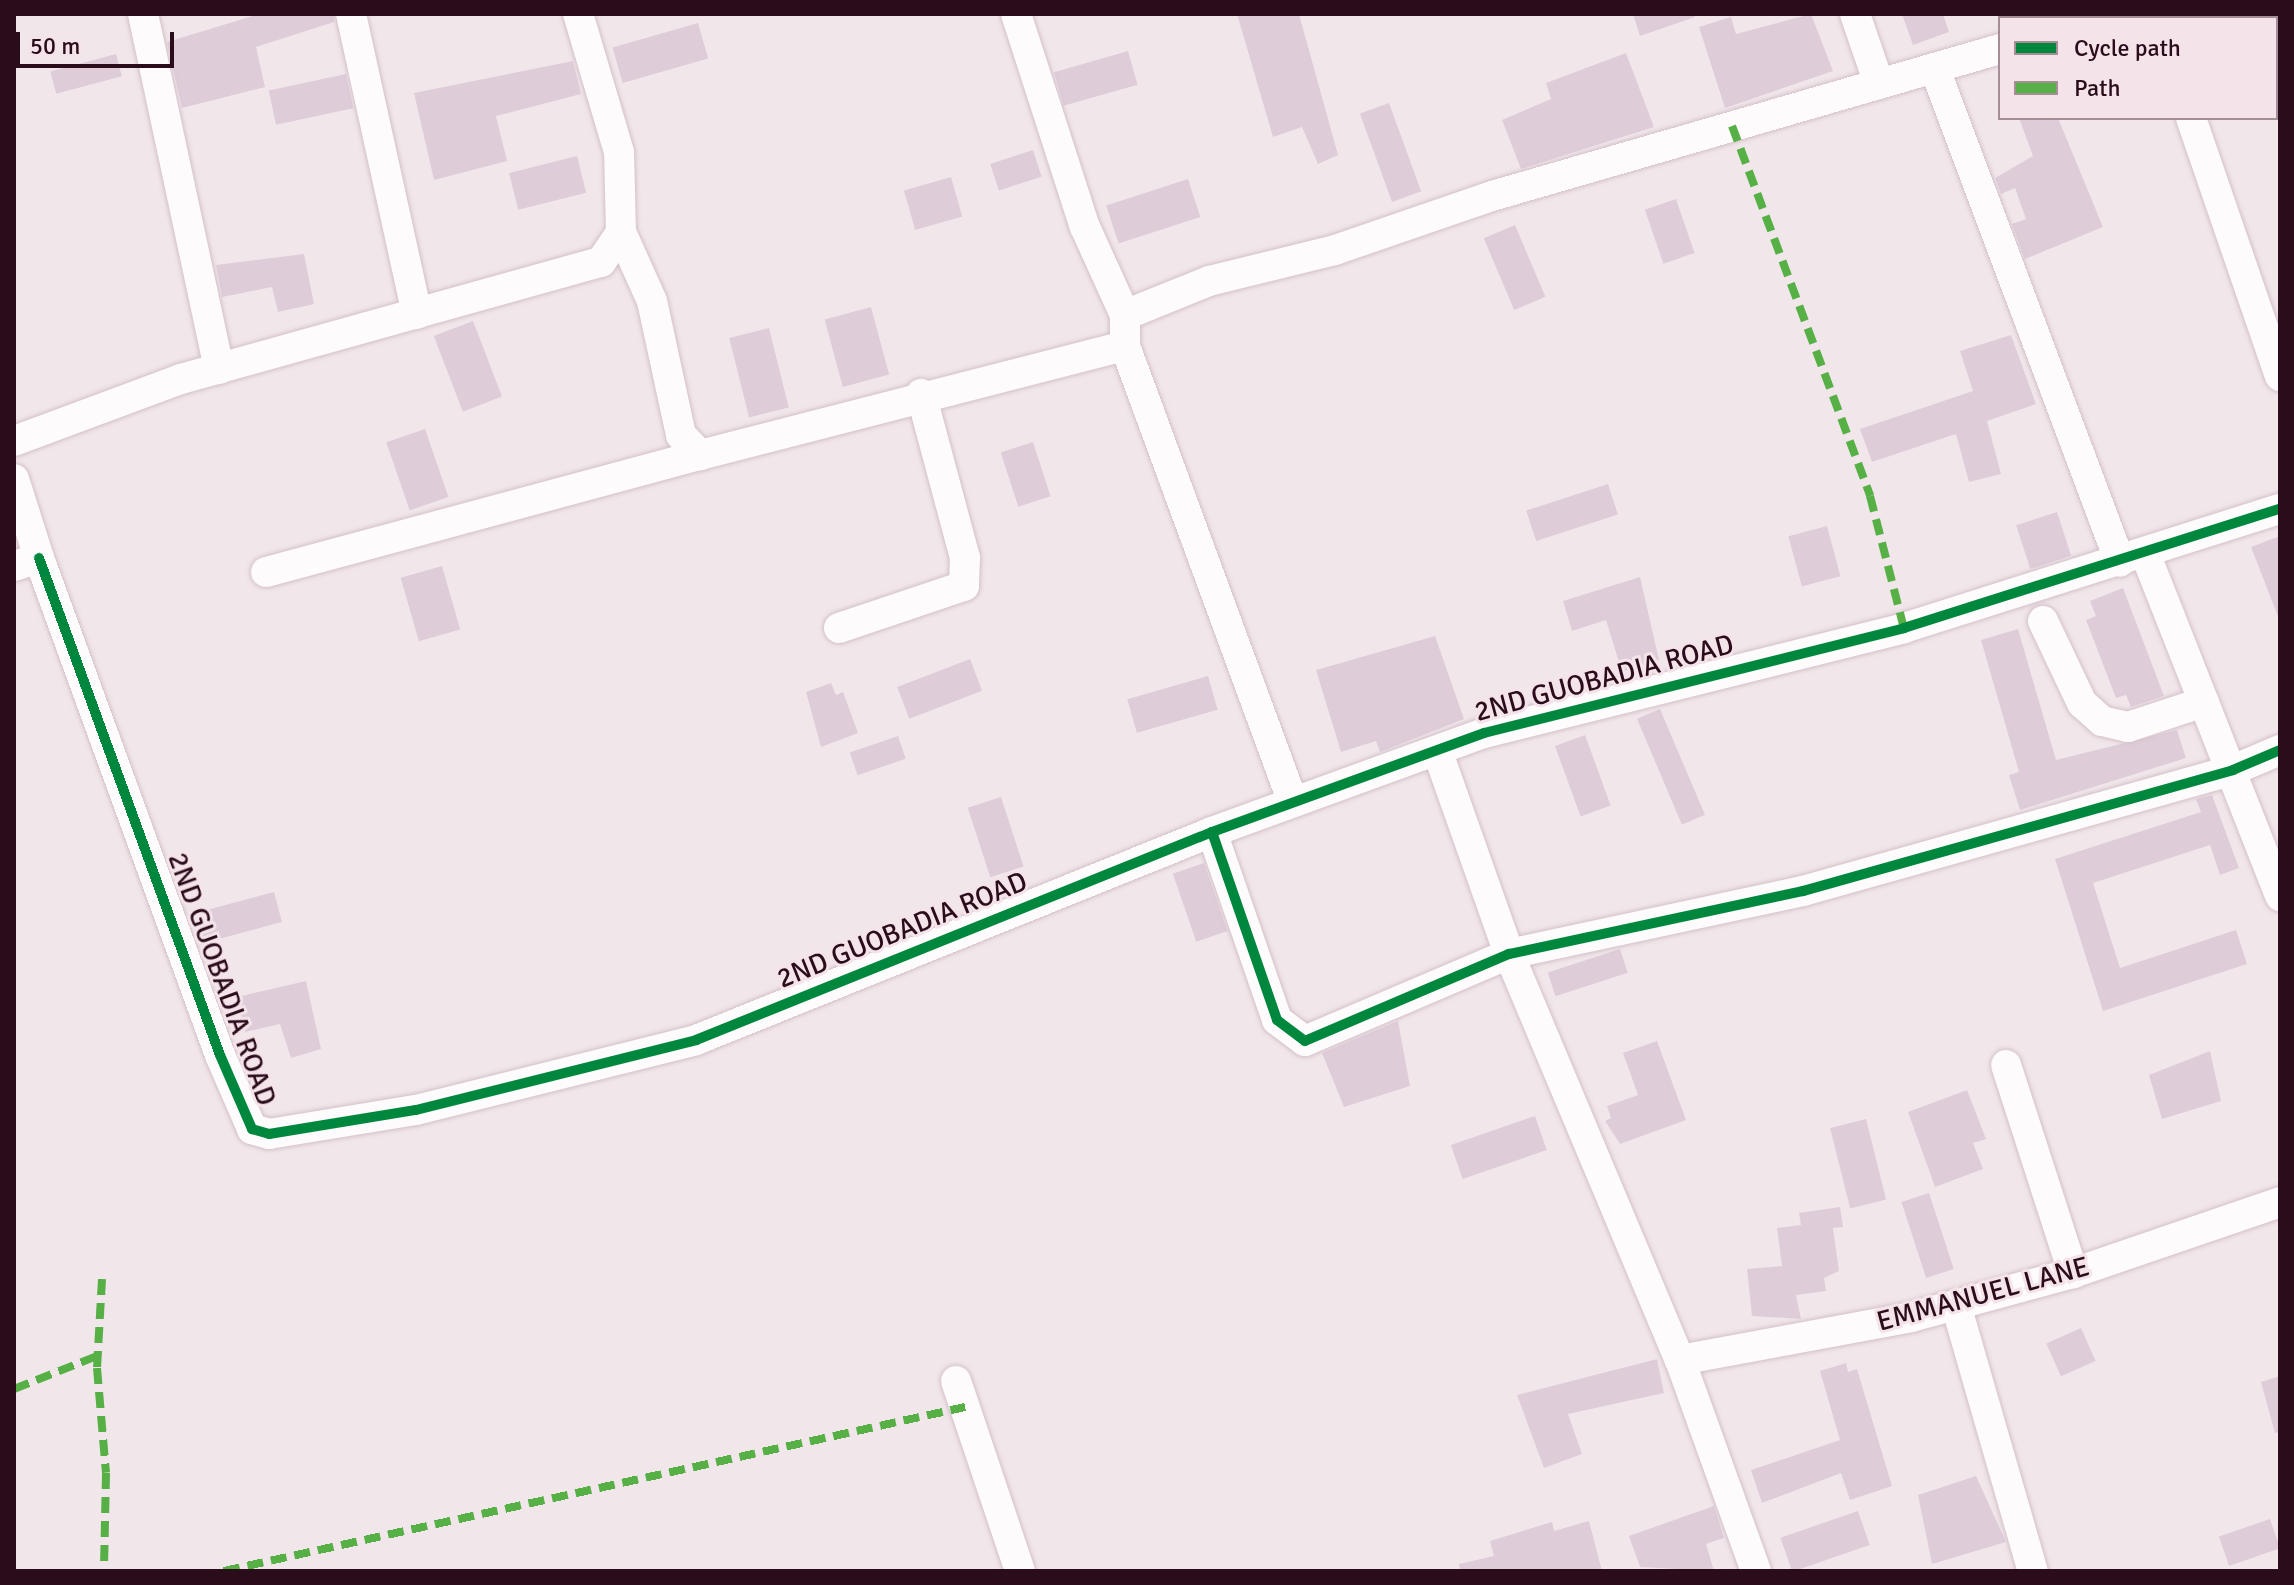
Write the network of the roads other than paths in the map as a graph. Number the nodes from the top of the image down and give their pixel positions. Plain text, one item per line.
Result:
1 (143, 14) edge
2 (351, 14) edge
3 (578, 14) edge
4 (1016, 14) edge
5 (1855, 14) edge
6 (1998, 50) edge
7 (1936, 72) junction
8 (1879, 84) junction
9 (2192, 120) edge
10 (621, 232) junction
11 (417, 314) junction
12 (1125, 315) junction
13 (1125, 346) junction
14 (219, 369) junction
15 (2280, 376) edge
16 (921, 394) junction
17 (14, 441) edge
18 (700, 455) junction
19 (14, 479) edge
20 (2280, 509) edge
21 (2132, 558) junction
22 (26, 562) edge
23 (266, 572) dead end
24 (2043, 621) dead end
25 (839, 628) dead end
26 (2204, 702) junction
27 (2280, 750) edge
28 (1438, 753) junction
29 (2233, 770) junction
30 (1292, 801) junction
31 (1212, 832) junction
32 (2280, 896) edge
33 (1509, 954) junction
34 (2006, 1065) dead end
35 (2280, 1202) edge
36 (2073, 1273) junction
37 (1956, 1305) junction
38 (1680, 1360) junction
39 (956, 1381) dead end
40 (1020, 1571) edge
41 (1756, 1571) edge
42 (2033, 1571) edge

1 - 14 street
2 - 11 street
3 - 10 street
4 - 12 street
5 - 8 street
6 - 7 street
7 - 8 street
7 - 21 street
8 - 12 street
9 - 15 street
10 - 11 street
10 - 18 street
11 - 14 street
12 - 13 street
13 - 16 street
13 - 30 street
14 - 17 street
16 - 18 street
16 - 25 street
18 - 23 street
19 - 22 street
20 - 21 street, 2ND GUOBADIA ROAD
21 - 26 street
21 - 28 street, 2ND GUOBADIA ROAD
22 - 31 street, 2ND GUOBADIA ROAD
24 - 26 street
26 - 29 street
27 - 29 street
28 - 30 street, 2ND GUOBADIA ROAD
28 - 33 street
29 - 32 street
29 - 33 street
30 - 31 street, 2ND GUOBADIA ROAD
31 - 33 street
33 - 38 street
34 - 36 street
35 - 36 street, EMMANUEL LANE
36 - 37 street, EMMANUEL LANE
37 - 38 street, EMMANUEL LANE
37 - 42 street
38 - 41 street
39 - 40 street

